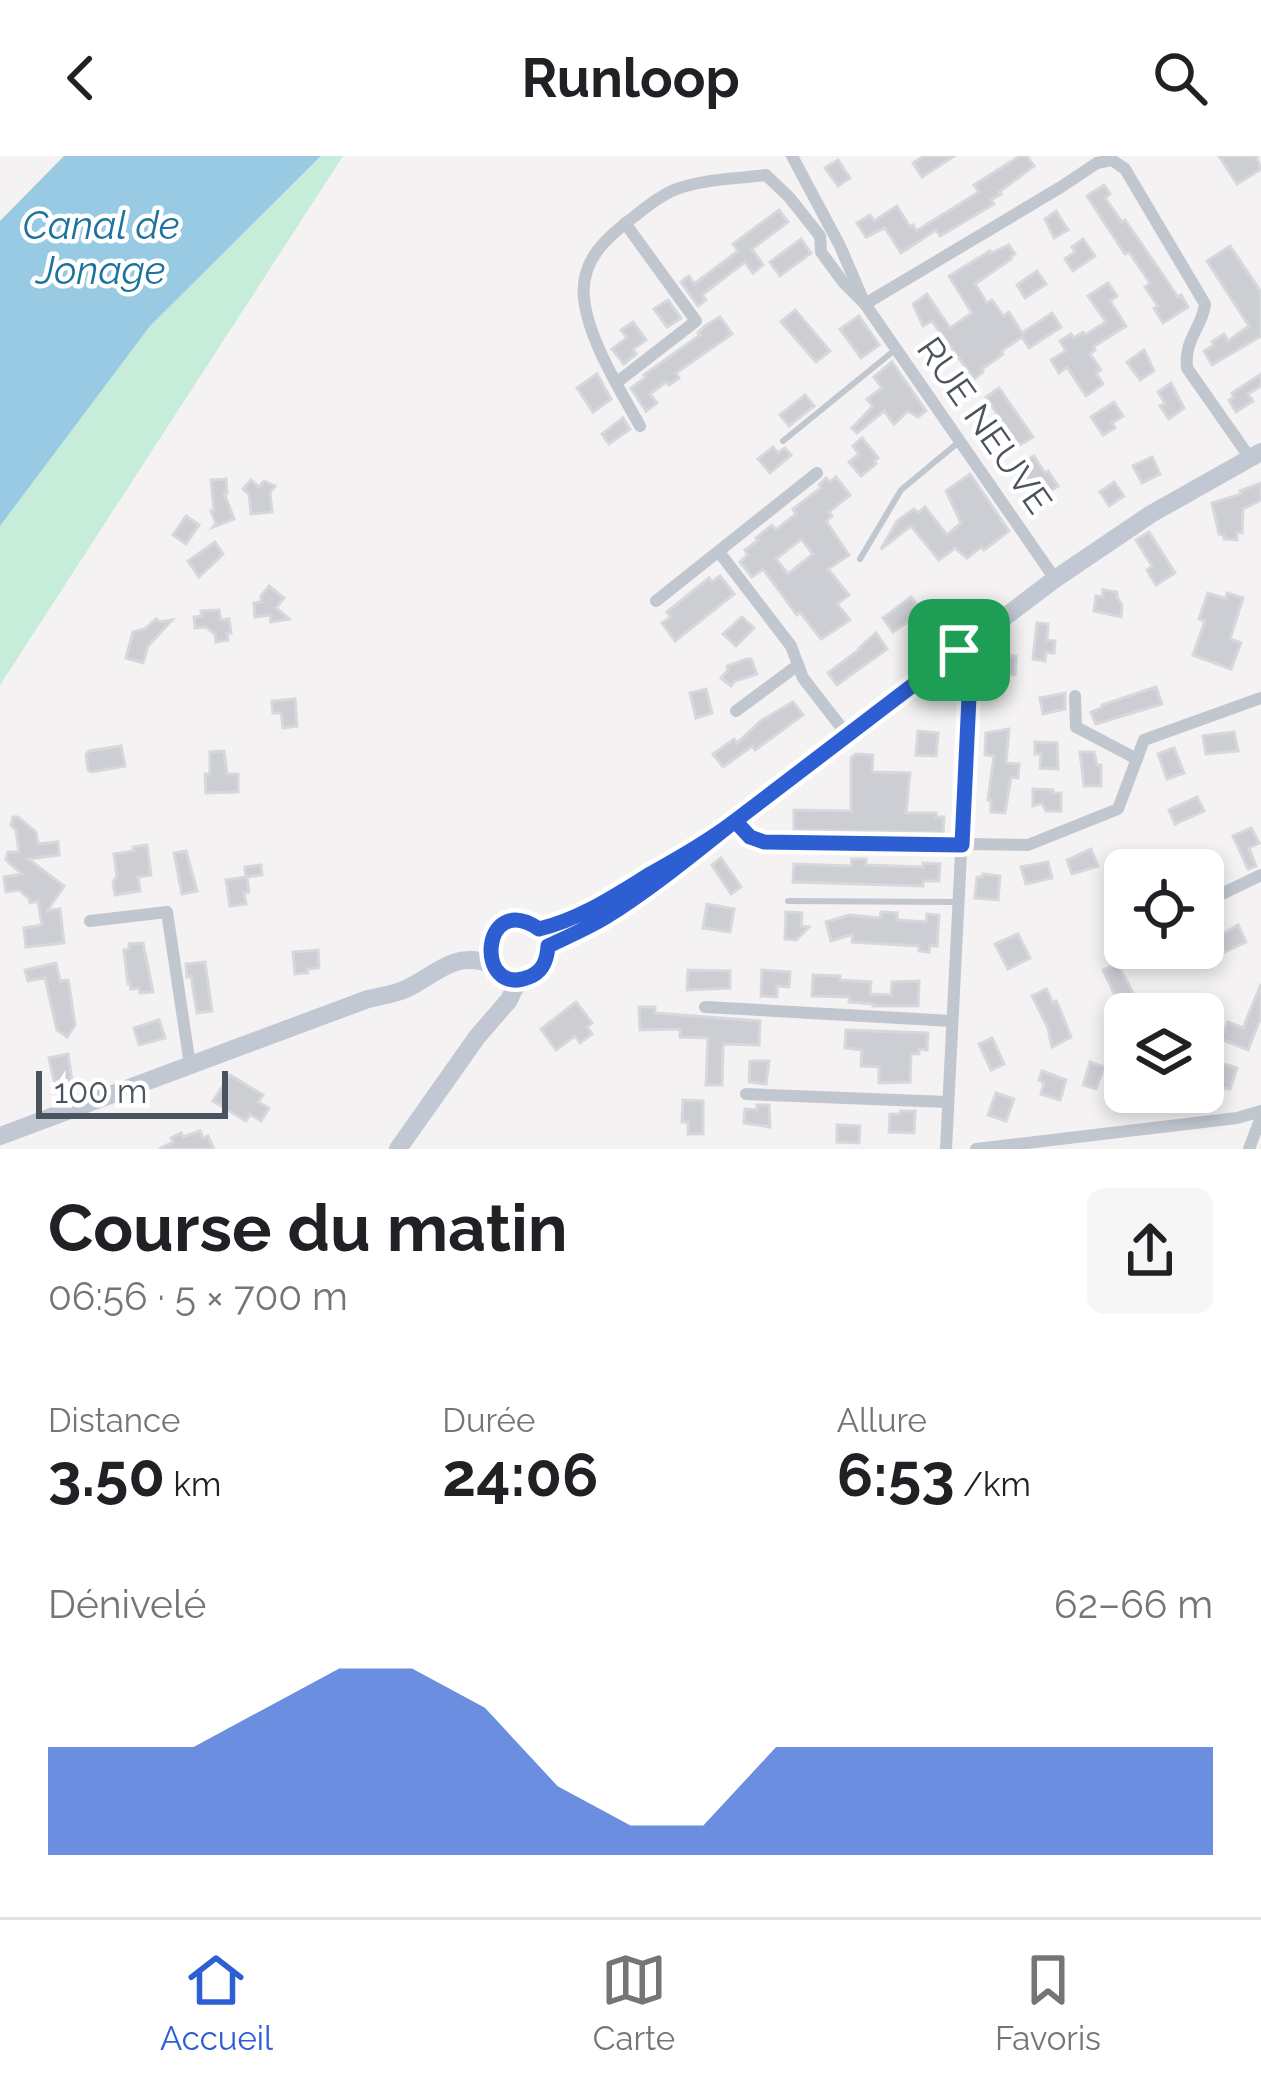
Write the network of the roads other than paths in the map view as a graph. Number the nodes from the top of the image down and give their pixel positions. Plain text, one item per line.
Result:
1 (792, 156) edge
2 (625, 223) junction
3 (865, 304) junction
4 (896, 349) junction
5 (616, 383) junction
6 (640, 426) dead end
7 (783, 441) dead end
8 (960, 441) junction
9 (1255, 455) edge
10 (817, 473) dead end
11 (719, 552) junction
12 (860, 559) dead end
13 (1055, 579) junction
14 (656, 601) dead end
15 (959, 650) junction
16 (798, 665) junction
17 (1075, 696) dead end
18 (1261, 698) edge
19 (736, 711) dead end
20 (848, 736) junction
21 (1137, 759) junction
22 (735, 821) junction
23 (962, 845) junction
24 (1261, 875) edge
25 (1224, 893) edge
26 (788, 901) dead end
27 (959, 902) junction
28 (90, 921) dead end
29 (491, 938) junction
30 (543, 938) junction
31 (505, 972) junction
32 (368, 999) junction
33 (705, 1007) dead end
34 (952, 1021) junction
35 (190, 1065) junction
36 (746, 1094) dead end
37 (948, 1102) junction
38 (1261, 1114) edge
39 (0, 1136) edge
40 (398, 1149) edge
41 (946, 1149) edge
42 (976, 1149) edge
43 (1250, 1149) edge

1 - 3 street, RUE NEUVE
2 - 3 street, RUE NEUVE
2 - 5 street
2 - 5 street
3 - 4 street, RUE NEUVE
3 - 9 street
4 - 7 lane
4 - 8 street, RUE NEUVE
5 - 6 street
8 - 12 lane
8 - 13 street, RUE NEUVE
9 - 13 main road
10 - 11 street
11 - 14 street
11 - 16 street
13 - 15 main road
15 - 20 main road
15 - 23 street
16 - 19 street
16 - 20 street
17 - 21 street
18 - 21 street
20 - 22 main road
21 - 23 street
22 - 23 street
22 - 30 main road
23 - 27 street
24 - 25 street
26 - 27 lane
27 - 34 street
28 - 35 street
29 - 30 main road
29 - 31 main road
29 - 32 main road
30 - 31 main road
31 - 32 main road
31 - 40 main road
32 - 35 main road
33 - 34 street
34 - 37 street
35 - 39 main road
36 - 37 street
37 - 41 street
38 - 42 street
38 - 43 street

